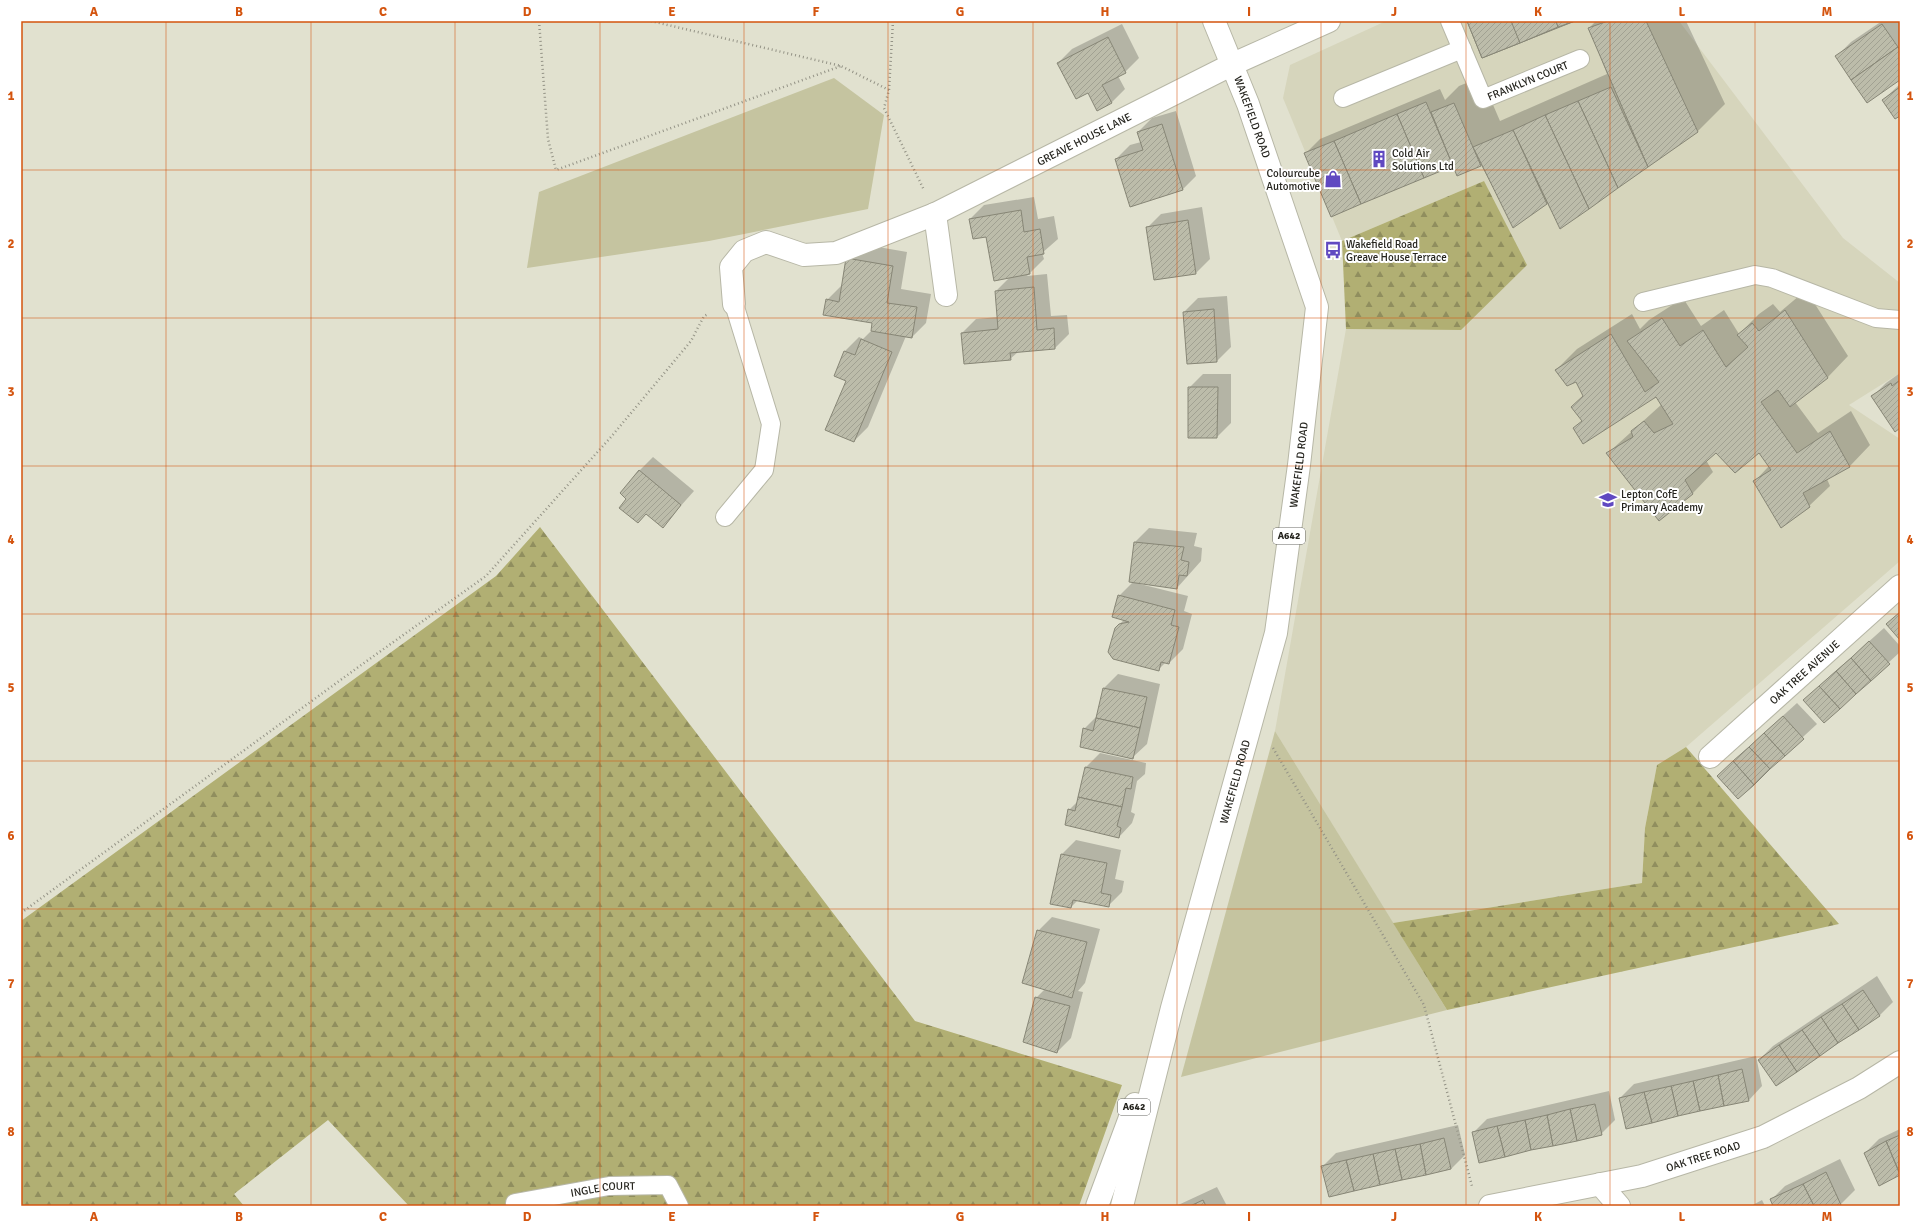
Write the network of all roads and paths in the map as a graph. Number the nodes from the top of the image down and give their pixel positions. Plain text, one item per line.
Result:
1 (539, 21) edge
2 (651, 21) edge
3 (893, 21) edge
4 (1214, 21) edge
5 (1329, 21) edge
6 (1450, 21) edge
7 (1462, 49) junction
8 (1580, 59) dead end
9 (1233, 64) junction
10 (841, 66) junction
11 (889, 90) junction
12 (1343, 98) dead end
13 (935, 214) junction
14 (946, 295) dead end
15 (1643, 302) dead end
16 (734, 304) junction
17 (1900, 320) edge
18 (725, 517) dead end
19 (1900, 586) edge
20 (1254, 715) junction
21 (1710, 757) dead end
22 (21, 913) edge
23 (1172, 1008) junction
24 (1900, 1062) edge
25 (1600, 1184) junction
26 (1473, 1190) dead end
27 (515, 1203) dead end
28 (678, 1206) edge
29 (1097, 1206) edge
30 (1122, 1206) edge
31 (1490, 1206) edge
32 (1620, 1206) edge

1 - 10 path
2 - 10 path
3 - 11 path
4 - 9 main road, WAKEFIELD ROAD / A642
5 - 9 main road, GREAVE HOUSE LANE
6 - 7 lane, FRANKLYN COURT
7 - 8 lane, FRANKLYN COURT
7 - 12 lane
9 - 13 main road, GREAVE HOUSE LANE
9 - 20 main road, WAKEFIELD ROAD / A642
10 - 11 path
11 - 13 path
13 - 14 main road
13 - 16 main road, GREAVE HOUSE LANE
15 - 17 lane
16 - 18 lane
16 - 22 path
19 - 21 main road, OAK TREE AVENUE
20 - 23 main road, WAKEFIELD ROAD / A642
20 - 26 path
23 - 29 main road, WAKEFIELD ROAD / A642
23 - 30 main road, WAKEFIELD ROAD / A642
24 - 25 main road, OAK TREE ROAD
25 - 31 main road, OAK TREE ROAD
25 - 32 main road
27 - 28 lane, INGLE COURT

